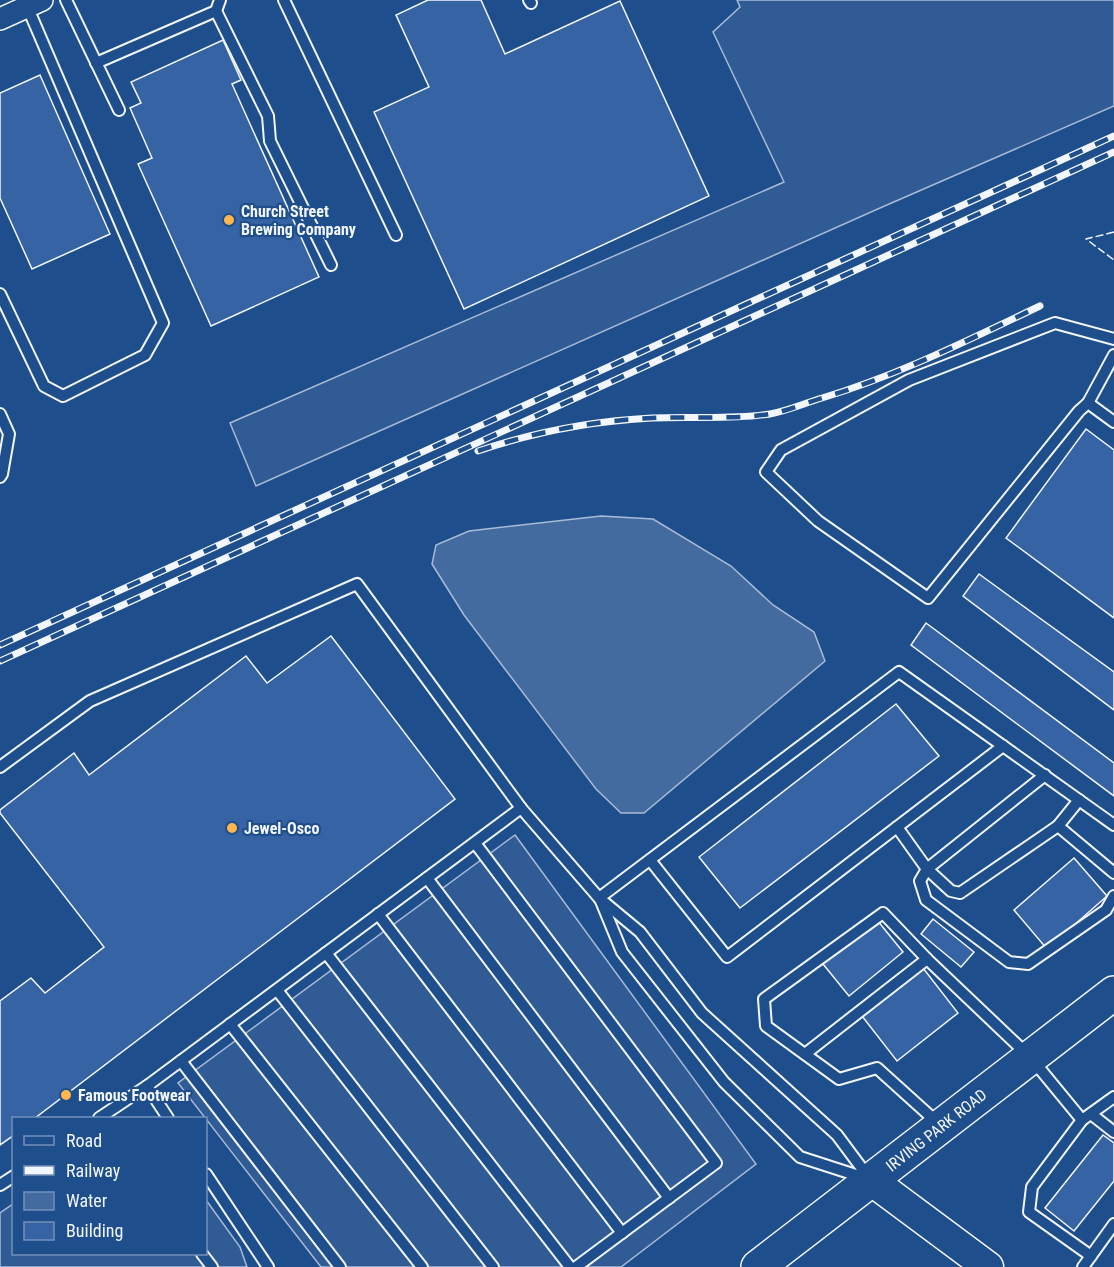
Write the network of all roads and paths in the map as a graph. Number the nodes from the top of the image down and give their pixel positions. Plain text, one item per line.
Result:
1 (66, 0) edge
2 (220, 0) edge
3 (284, 0) edge
4 (35, 3) edge
5 (216, 11) junction
6 (0, 19) edge
7 (96, 63) junction
8 (119, 110) dead end
9 (396, 235) dead end
10 (331, 265) dead end
11 (0, 294) edge
12 (1114, 339) edge
13 (1114, 355) edge
14 (1088, 404) junction
15 (0, 414) edge
16 (1114, 422) edge
17 (0, 477) edge
18 (1003, 746) junction
19 (0, 767) edge
20 (1045, 775) junction
21 (1079, 800) junction
22 (521, 808) junction
23 (1114, 825) edge
24 (1058, 826) junction
25 (897, 827) junction
26 (475, 843) junction
27 (650, 860) junction
28 (927, 869) junction
29 (1114, 873) edge
30 (427, 878) junction
31 (1114, 896) edge
32 (599, 898) junction
33 (378, 914) junction
34 (326, 953) junction
35 (927, 959) junction
36 (277, 990) junction
37 (1114, 993) edge
38 (230, 1024) junction
39 (805, 1054) junction
40 (1031, 1058) junction
41 (181, 1061) junction
42 (147, 1086) junction
43 (1114, 1097) edge
44 (101, 1117) edge
45 (167, 1117) edge
46 (1086, 1117) junction
47 (941, 1126) junction
48 (1114, 1132) edge
49 (207, 1176) edge
50 (871, 1180) junction
51 (669, 1198) junction
52 (1114, 1224) edge
53 (622, 1233) junction
54 (203, 1255) edge
55 (1091, 1256) junction
56 (776, 1258) edge
57 (212, 1267) edge
58 (268, 1267) edge
59 (340, 1267) edge
60 (422, 1267) edge
61 (493, 1267) edge
62 (570, 1267) edge
63 (576, 1267) edge
64 (988, 1267) edge
65 (1083, 1267) edge

1 - 7 lane
2 - 5 lane
3 - 9 lane
4 - 6 street
4 - 11 lane
5 - 7 lane
5 - 10 lane
7 - 8 lane
12 - 14 lane
13 - 14 lane
14 - 16 lane
15 - 17 lane
18 - 20 lane
18 - 25 lane
18 - 27 lane
19 - 22 lane
20 - 21 lane
20 - 28 lane
21 - 23 lane
21 - 24 lane
22 - 26 lane
22 - 32 lane
24 - 28 lane
24 - 29 lane
25 - 27 lane
25 - 28 lane
26 - 30 lane
26 - 51 lane
27 - 32 lane
28 - 31 lane
30 - 33 lane
30 - 51 lane
32 - 50 lane
32 - 50 lane
33 - 34 lane
33 - 53 lane
34 - 36 lane
34 - 62 lane
35 - 39 lane
35 - 39 lane
35 - 40 lane
36 - 38 lane
36 - 61 lane
37 - 40 main road, IRVING PARK ROAD
38 - 41 lane
38 - 60 lane
39 - 47 lane
40 - 46 lane
40 - 47 main road, IRVING PARK ROAD
41 - 42 lane
41 - 59 lane
42 - 44 lane
42 - 45 lane
43 - 46 lane
46 - 48 lane
46 - 55 lane
47 - 50 main road, IRVING PARK ROAD
49 - 58 lane
50 - 56 main road, IRVING PARK ROAD
50 - 64 street
51 - 53 lane
52 - 55 lane
53 - 63 lane
54 - 57 lane
55 - 65 lane

